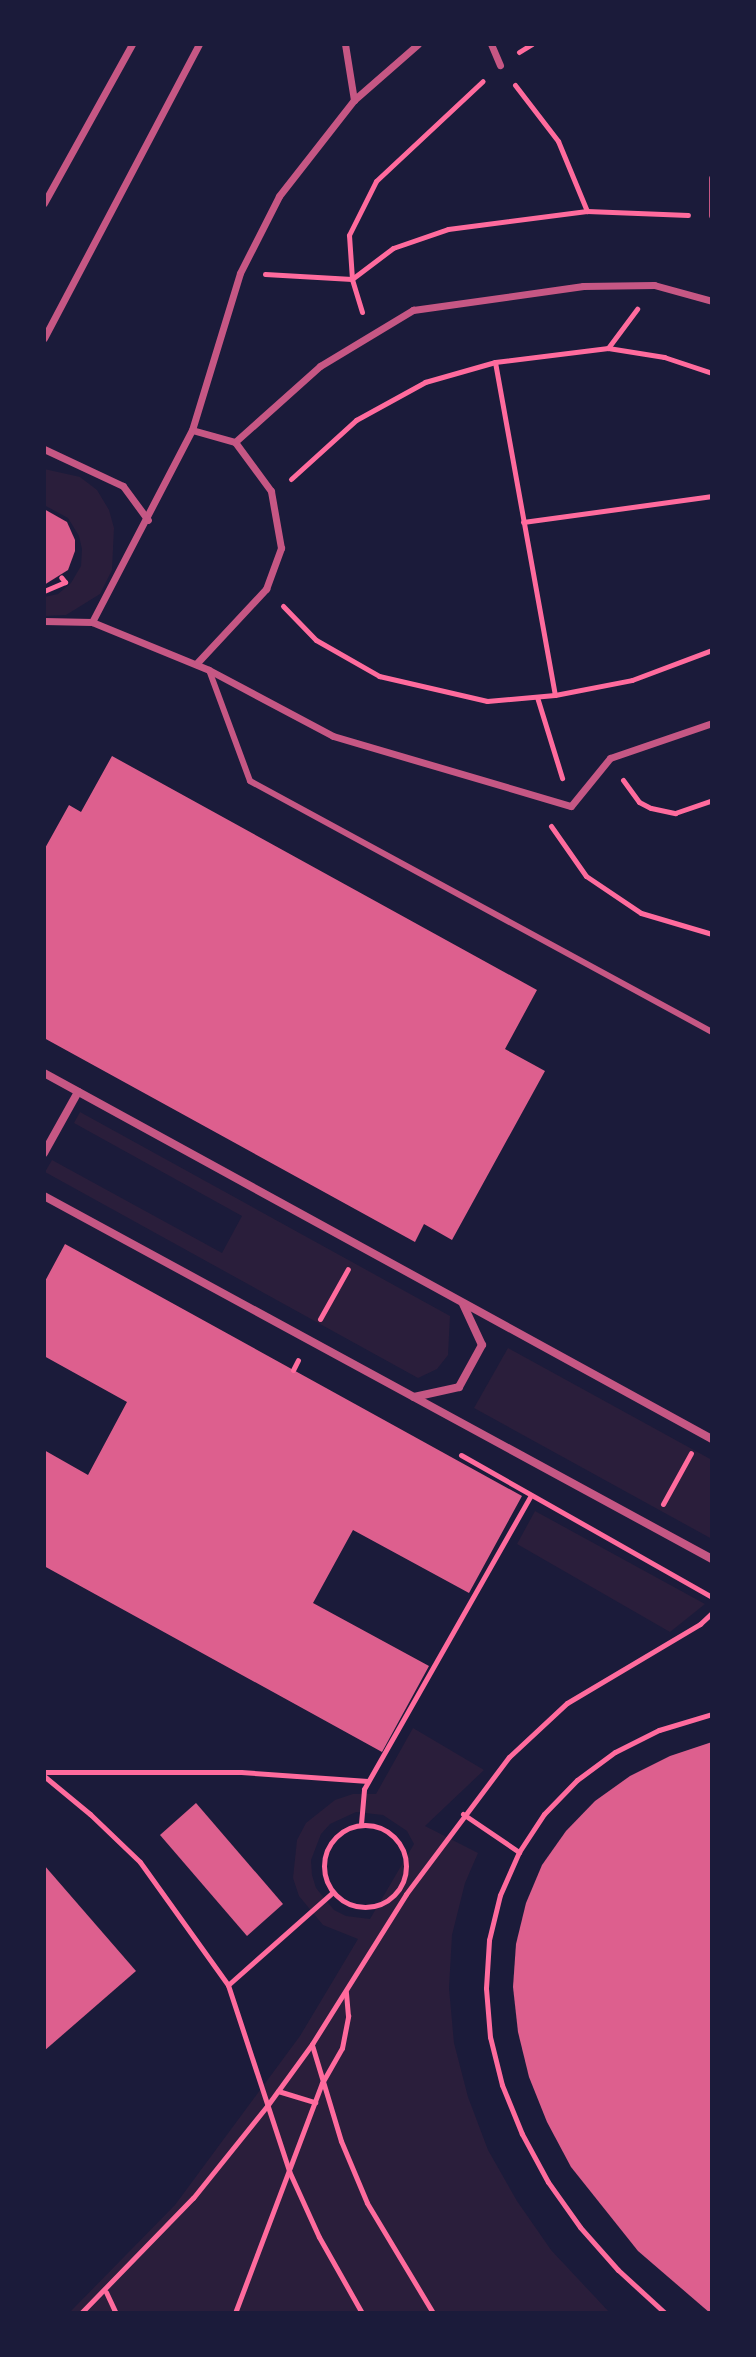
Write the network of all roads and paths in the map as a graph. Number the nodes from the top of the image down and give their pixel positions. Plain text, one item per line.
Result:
1 (132, 44) edge
2 (199, 44) edge
3 (345, 44) edge
4 (418, 44) edge
5 (491, 44) edge
6 (532, 44) edge
7 (500, 65) junction
8 (354, 100) junction
9 (712, 178) edge
10 (44, 203) edge
11 (587, 211) junction
12 (712, 215) edge
13 (696, 216) dead end
14 (240, 273) junction
15 (352, 279) junction
16 (654, 285) junction
17 (712, 301) edge
18 (369, 336) junction
19 (44, 338) edge
20 (608, 348) junction
21 (495, 362) junction
22 (712, 373) edge
23 (192, 430) junction
24 (235, 442) junction
25 (44, 449) edge
26 (271, 491) junction
27 (712, 496) edge
28 (148, 520) junction
29 (523, 522) junction
30 (61, 577) dead end
31 (266, 589) junction
32 (44, 591) edge
33 (44, 621) edge
34 (92, 622) junction
35 (712, 650) edge
36 (196, 664) junction
37 (209, 670) junction
38 (555, 695) junction
39 (537, 697) junction
40 (712, 723) edge
41 (610, 758) junction
42 (712, 800) edge
43 (571, 806) junction
44 (712, 934) edge
45 (712, 1032) edge
46 (44, 1073) edge
47 (78, 1092) junction
48 (48, 1137) edge
49 (44, 1153) edge
50 (44, 1196) edge
51 (360, 1247) junction
52 (462, 1302) junction
53 (309, 1340) junction
54 (297, 1362) dead end
55 (311, 1370) dead end
56 (414, 1398) junction
57 (702, 1433) junction
58 (712, 1439) edge
59 (448, 1448) dead end
60 (531, 1495) junction
61 (651, 1525) junction
62 (712, 1559) edge
63 (712, 1597) edge
64 (712, 1613) edge
65 (712, 1714) edge
66 (44, 1774) edge
67 (368, 1781) junction
68 (463, 1814) junction
69 (361, 1824) junction
70 (519, 1852) junction
71 (399, 1890) junction
72 (333, 1892) junction
73 (406, 1894) junction
74 (228, 1985) junction
75 (346, 1990) junction
76 (312, 2044) junction
77 (322, 2083) junction
78 (278, 2091) junction
79 (315, 2102) junction
80 (267, 2106) junction
81 (289, 2171) junction
82 (106, 2292) junction
83 (662, 2312) edge
84 (81, 2313) edge
85 (116, 2313) edge
86 (235, 2313) edge
87 (362, 2313) edge
88 (433, 2313) edge

1 - 10 street
2 - 19 street
3 - 8 street
4 - 8 street
5 - 7 street
6 - 7 path
7 - 11 path
7 - 15 path
8 - 14 street
9 - 12 street
11 - 13 path
11 - 15 path
14 - 15 path
14 - 23 street
15 - 18 path
16 - 17 street
16 - 18 street
16 - 20 path
18 - 24 street
20 - 21 path
20 - 22 path
21 - 26 path
21 - 29 path
23 - 24 street
23 - 28 street
24 - 26 street
25 - 28 street
26 - 31 street
27 - 29 path
28 - 34 street
29 - 38 path
30 - 32 path
31 - 36 street
31 - 39 path
33 - 34 street
34 - 36 street
35 - 38 path
36 - 37 street
37 - 43 street
37 - 45 lane
38 - 39 path
39 - 43 path
40 - 41 street
41 - 42 path
41 - 43 street
43 - 44 path
46 - 47 street
47 - 48 street
47 - 51 street
48 - 49 street
50 - 53 street
51 - 52 street
51 - 53 path
52 - 56 street
52 - 57 street
53 - 56 street
54 - 55 path
56 - 61 street
57 - 58 street
57 - 61 path
59 - 60 path
60 - 63 path
60 - 67 path
61 - 62 street
64 - 68 path
65 - 70 path
66 - 67 path
66 - 74 path
67 - 69 path
68 - 70 path
68 - 73 path
69 - 71 path
69 - 72 path
70 - 83 path
71 - 72 path
71 - 73 path
72 - 74 path
73 - 75 path
74 - 80 path
75 - 76 path
75 - 77 path
76 - 77 path
76 - 78 path
77 - 79 path
77 - 88 path
78 - 79 path
78 - 80 path
79 - 81 path
80 - 81 path
80 - 82 path
81 - 86 path
81 - 87 path
82 - 84 path
82 - 85 path

